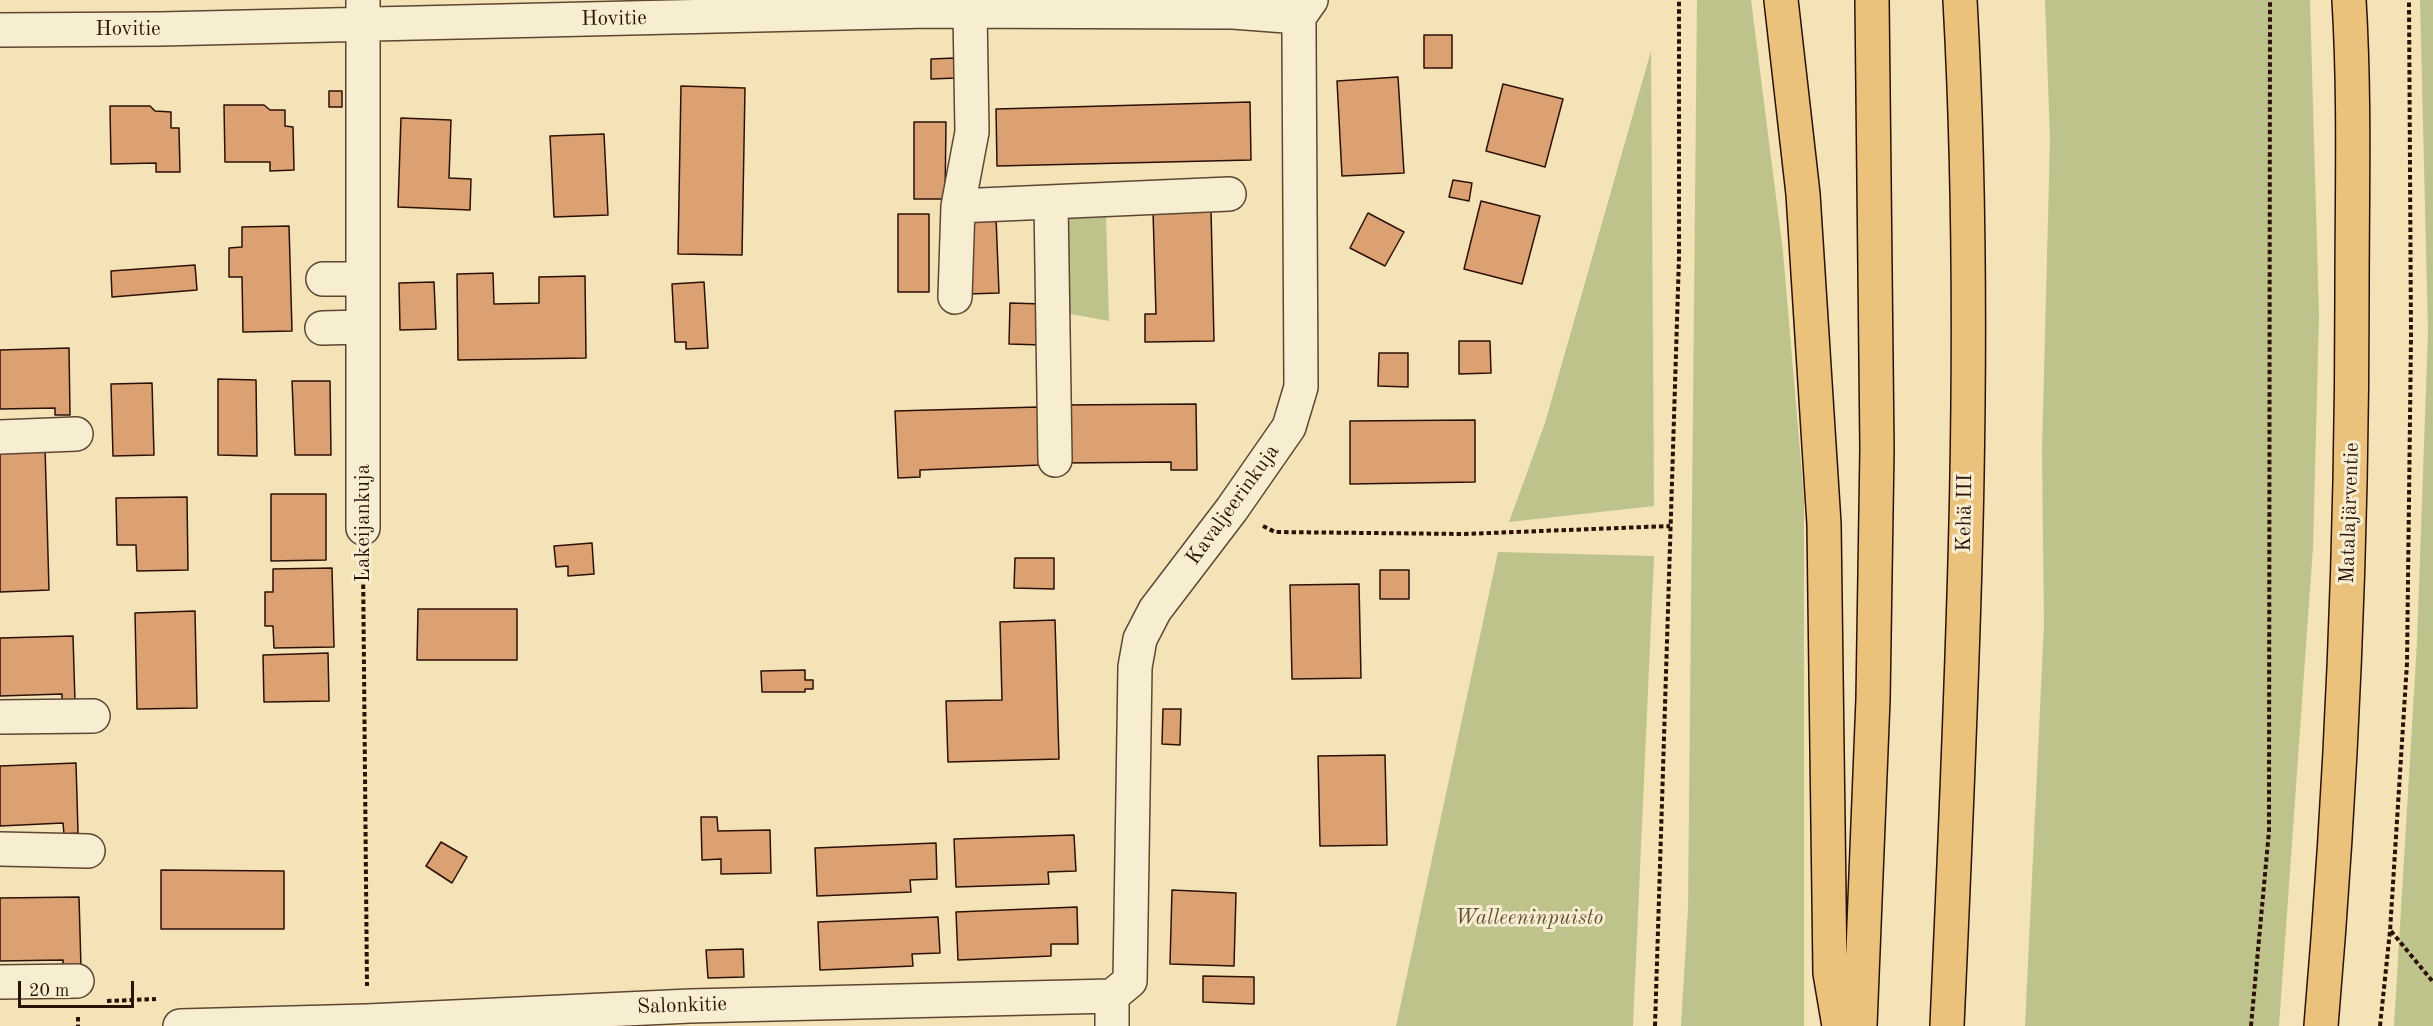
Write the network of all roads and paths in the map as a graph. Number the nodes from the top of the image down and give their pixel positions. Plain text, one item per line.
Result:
1 (1679, 0) edge
2 (1781, 0) edge
3 (1872, 0) edge
4 (1960, 0) edge
5 (2270, 0) edge
6 (2349, 0) edge
7 (2409, 0) edge
8 (930, 5) edge
9 (851, 7) edge
10 (1305, 8) edge
11 (970, 10) junction
12 (363, 12) edge
13 (0, 30) edge
14 (1229, 194) dead end
15 (1051, 202) junction
16 (958, 206) junction
17 (323, 279) dead end
18 (362, 279) junction
19 (955, 297) dead end
20 (363, 327) junction
21 (322, 328) dead end
22 (76, 434) dead end
23 (0, 437) edge
24 (1055, 460) dead end
25 (1232, 509) junction
26 (1670, 526) junction
27 (363, 528) joint
28 (93, 716) dead end
29 (0, 717) edge
30 (0, 849) edge
31 (88, 851) dead end
32 (2390, 931) junction
33 (0, 982) edge
34 (2433, 982) edge
35 (89, 991) joint
36 (159, 999) dead end
37 (1112, 1011) edge
38 (636, 1017) edge
39 (367, 1024) edge
40 (180, 1026) edge
41 (1655, 1026) edge
42 (1839, 1026) edge
43 (1860, 1026) edge
44 (1947, 1026) edge
45 (2251, 1026) edge
46 (2321, 1026) edge
47 (2380, 1026) edge

1 - 26 path
2 - 42 main road
3 - 43 main road
4 - 44 main road, Kehä III
5 - 45 path
6 - 46 main road, Matalajärventie
7 - 32 path
8 - 9 street, Hovitie
8 - 11 street, Hovitie
9 - 12 street, Hovitie
10 - 11 street, Hovitie
10 - 25 street, Kavaljeerinkuja
11 - 16 street
12 - 13 street, Hovitie
12 - 18 street, Lakeijankuja
14 - 15 street
15 - 16 street
15 - 24 street
16 - 19 street
17 - 18 street
18 - 20 street, Lakeijankuja
20 - 21 street
20 - 27 street, Lakeijankuja
22 - 23 street
25 - 26 path
25 - 37 street, Kavaljeerinkuja
26 - 41 path
27 - 39 path, Lakeijankuja
28 - 29 street
30 - 31 street
32 - 34 path
32 - 47 path
33 - 35 street
35 - 36 path
37 - 38 street, Salonkitie
38 - 39 street, Salonkitie
39 - 40 street, Salonkitie

